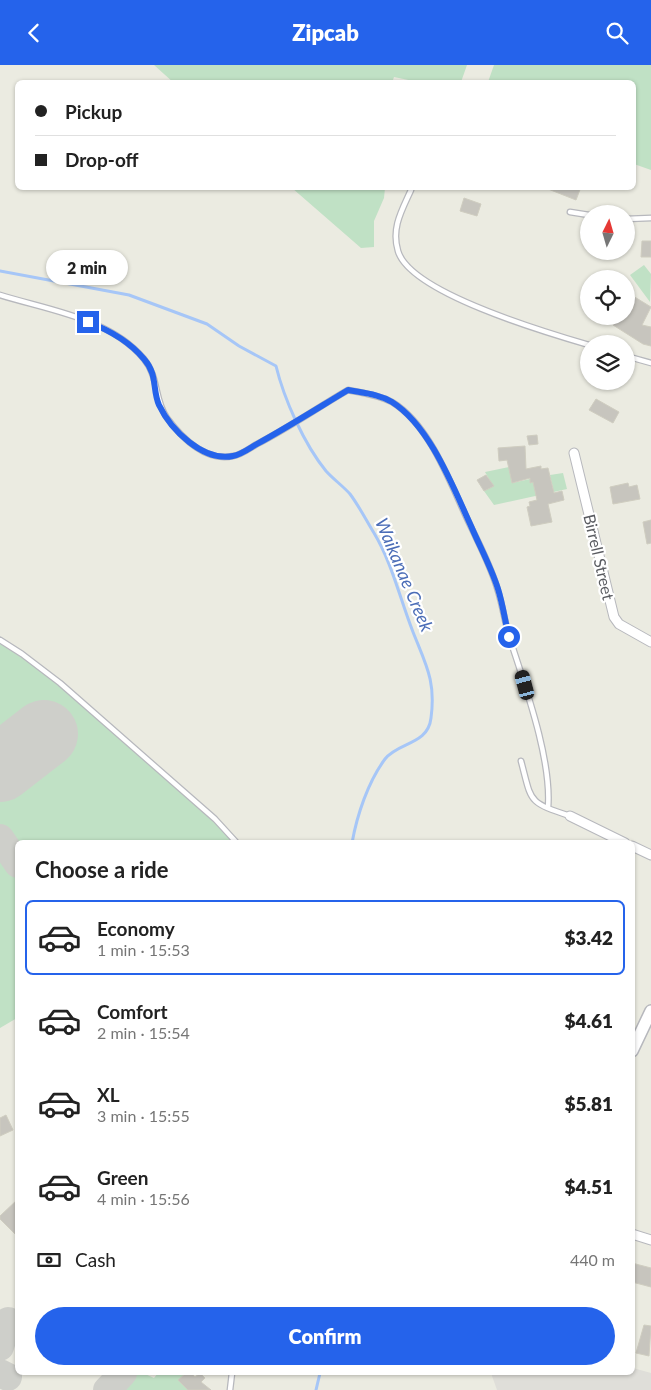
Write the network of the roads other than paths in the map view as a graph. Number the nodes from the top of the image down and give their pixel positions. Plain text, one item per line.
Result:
1 (411, 190) edge
2 (570, 212) dead end
3 (580, 214) edge
4 (651, 218) edge
5 (635, 219) edge
6 (0, 295) edge
7 (580, 342) edge
8 (635, 359) edge
9 (651, 363) edge
10 (574, 453) dead end
11 (0, 641) edge
12 (651, 642) edge
13 (521, 761) dead end
14 (548, 808) junction
15 (570, 816) joint
16 (234, 840) edge
17 (619, 840) edge
18 (635, 847) edge
19 (651, 855) edge
20 (651, 1011) edge
21 (635, 1045) edge
22 (635, 1235) edge
23 (651, 1239) edge
24 (232, 1375) edge
25 (230, 1390) edge

1 - 7 lane
2 - 3 lane
4 - 5 lane
6 - 14 lane
8 - 9 lane
10 - 12 street, Birrell Street
11 - 16 lane
13 - 14 lane
14 - 15 lane
15 - 17 street
18 - 19 street
20 - 21 street
22 - 23 street
24 - 25 lane

